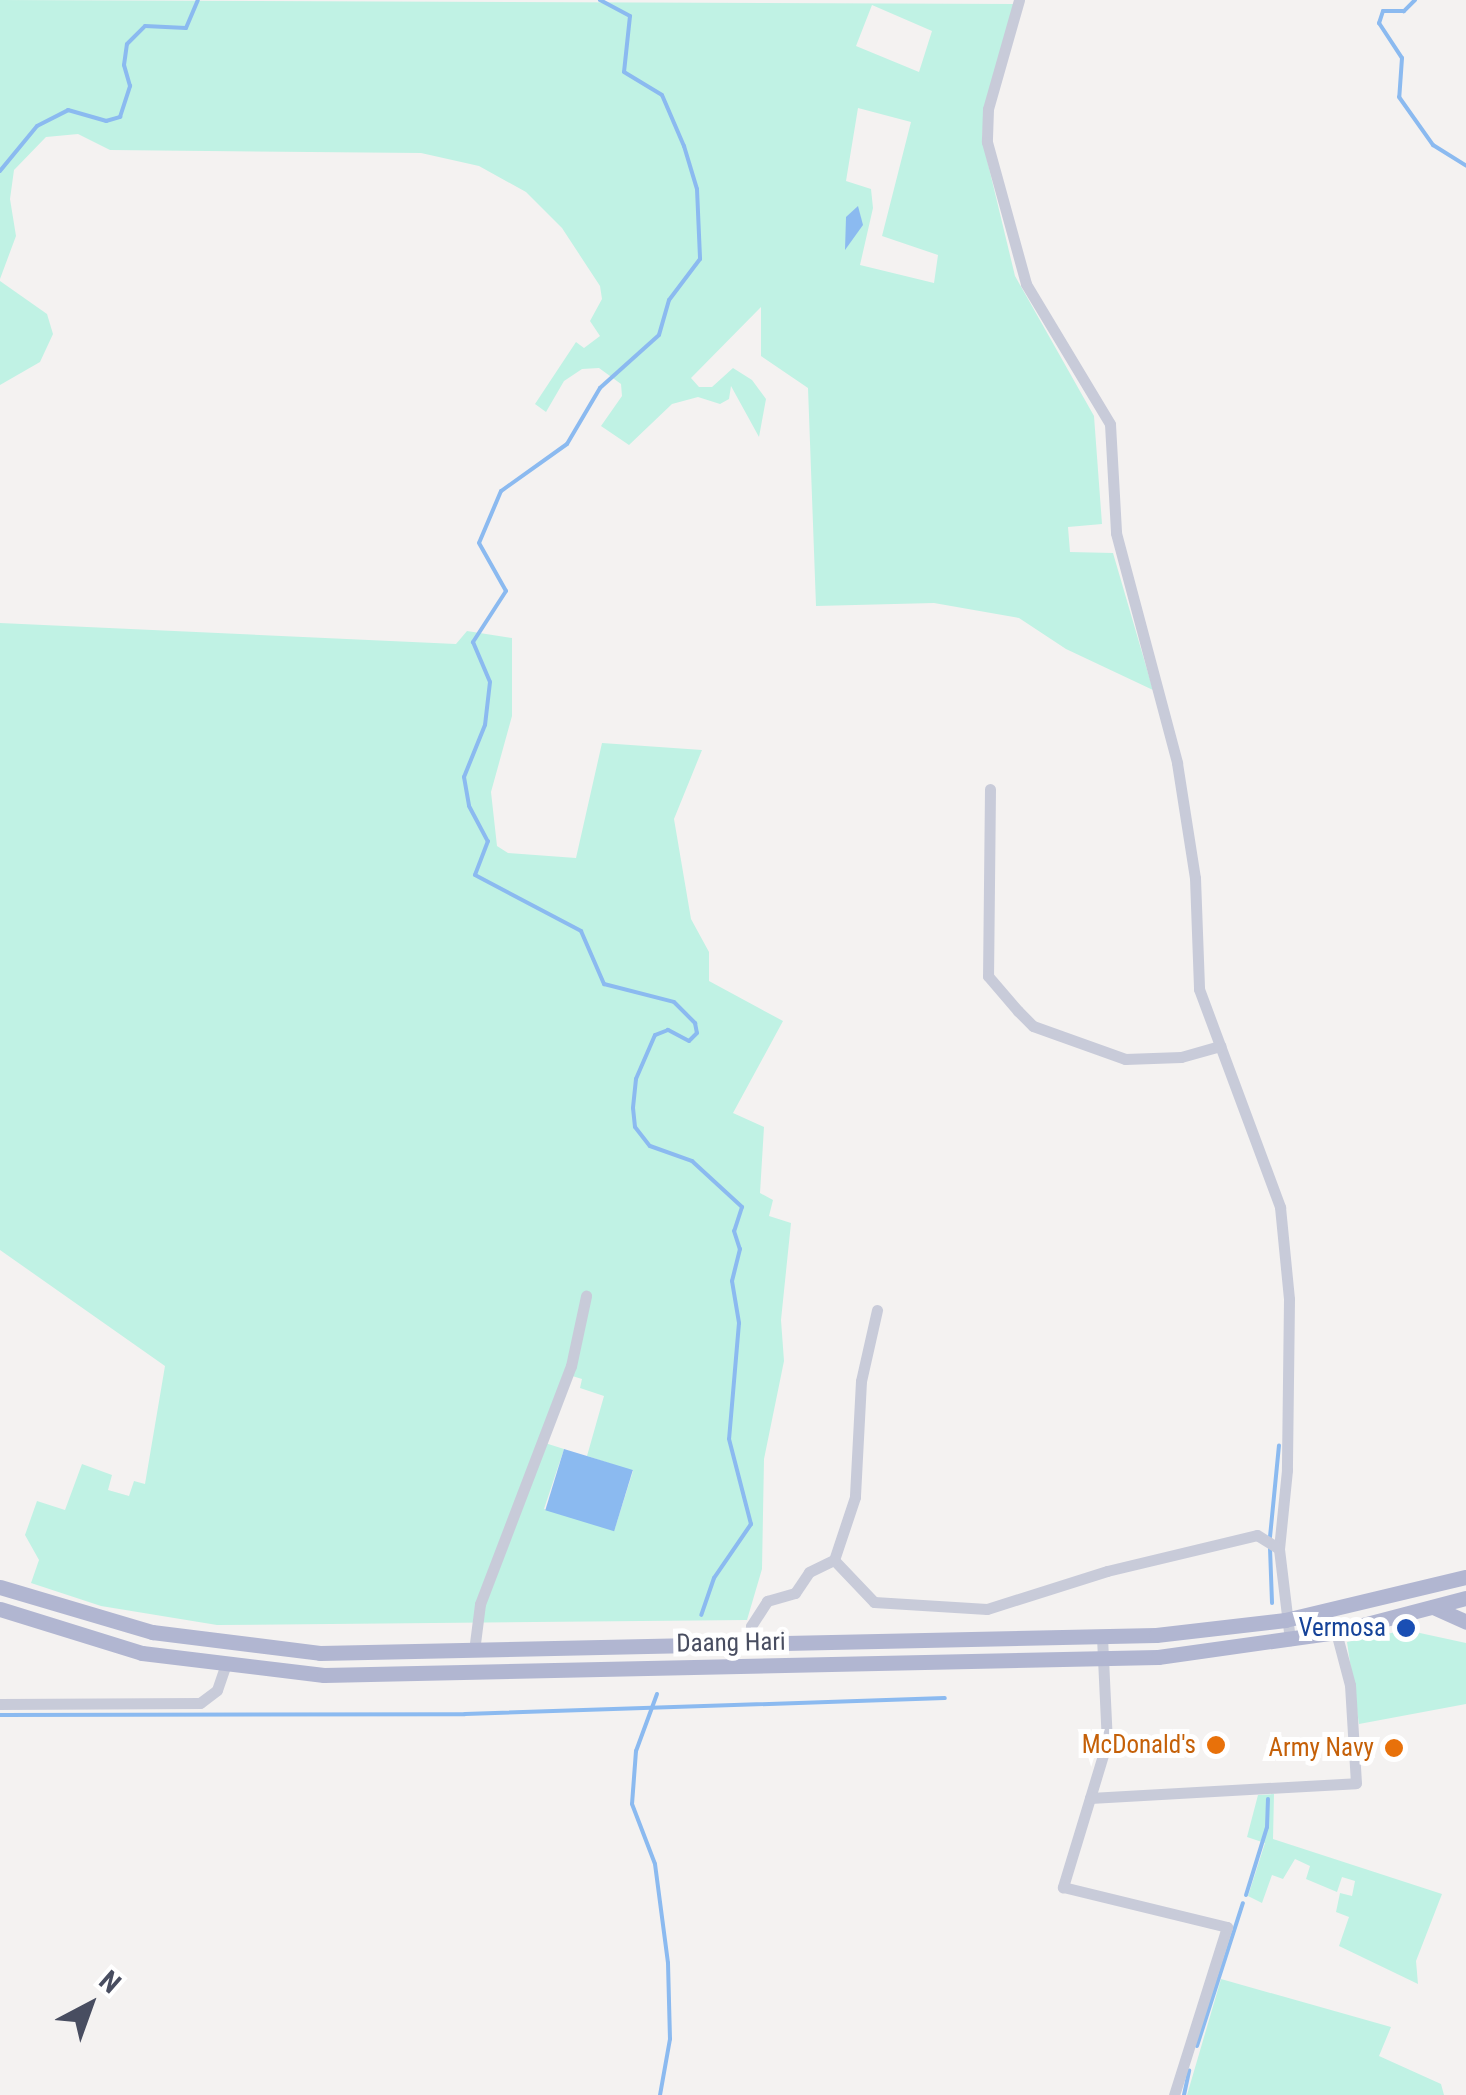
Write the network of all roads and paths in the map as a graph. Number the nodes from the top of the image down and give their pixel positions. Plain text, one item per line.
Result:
1 (1019, 0) edge
2 (990, 790) dead end
3 (1220, 1046) junction
4 (586, 1296) dead end
5 (877, 1310) dead end
6 (1279, 1548) junction
7 (834, 1560) junction
8 (1466, 1577) edge
9 (0, 1587) edge
10 (1466, 1598) edge
11 (1433, 1607) junction
12 (0, 1610) edge
13 (1286, 1620) junction
14 (1466, 1622) edge
15 (1336, 1632) junction
16 (1102, 1637) junction
17 (1290, 1640) junction
18 (748, 1648) junction
19 (474, 1651) junction
20 (1104, 1659) junction
21 (225, 1668) junction
22 (0, 1704) edge
23 (1090, 1798) junction
24 (1174, 2095) edge

1 - 3 street
2 - 3 street
3 - 6 street
4 - 19 street
5 - 7 street
6 - 7 street
6 - 13 street
7 - 18 street
8 - 13 main road, Daang Hari
9 - 19 main road, Daang Hari
10 - 11 main road, Daang Hari
11 - 14 main road
11 - 15 main road, Daang Hari
12 - 21 main road, Daang Hari
13 - 16 main road, Daang Hari
13 - 17 street
15 - 17 main road, Daang Hari
15 - 23 street
16 - 18 main road, Daang Hari
16 - 20 street
17 - 20 main road, Daang Hari
18 - 19 main road, Daang Hari
20 - 21 main road, Daang Hari
20 - 23 street
21 - 22 street
23 - 24 street

